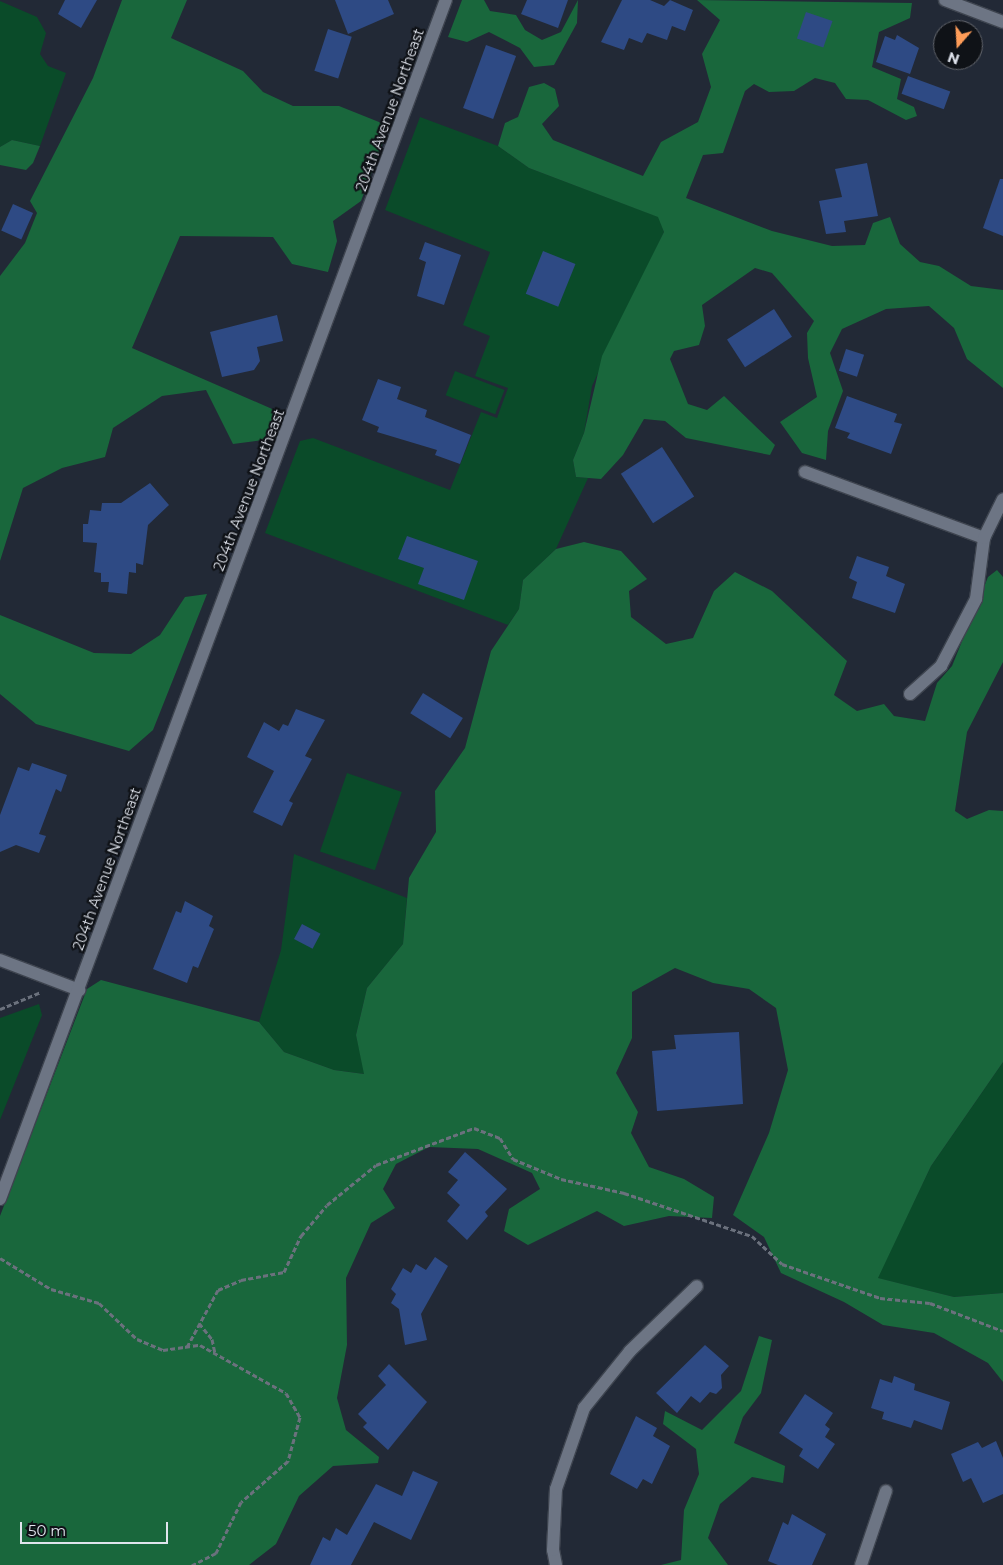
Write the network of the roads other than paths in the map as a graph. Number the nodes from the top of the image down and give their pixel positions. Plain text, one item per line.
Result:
1 (446, 0) edge
2 (945, 0) edge
3 (1003, 22) edge
4 (805, 472) dead end
5 (1003, 499) edge
6 (984, 538) junction
7 (910, 694) dead end
8 (0, 960) edge
9 (79, 990) junction
10 (0, 1199) edge
11 (696, 1286) dead end
12 (886, 1491) dead end
13 (556, 1565) edge
14 (860, 1565) edge

1 - 9 street, 204th Avenue Northeast
2 - 3 street
4 - 6 street
5 - 6 street
6 - 7 street
8 - 9 street
9 - 10 street, 204th Avenue Northeast
11 - 13 street
12 - 14 street

